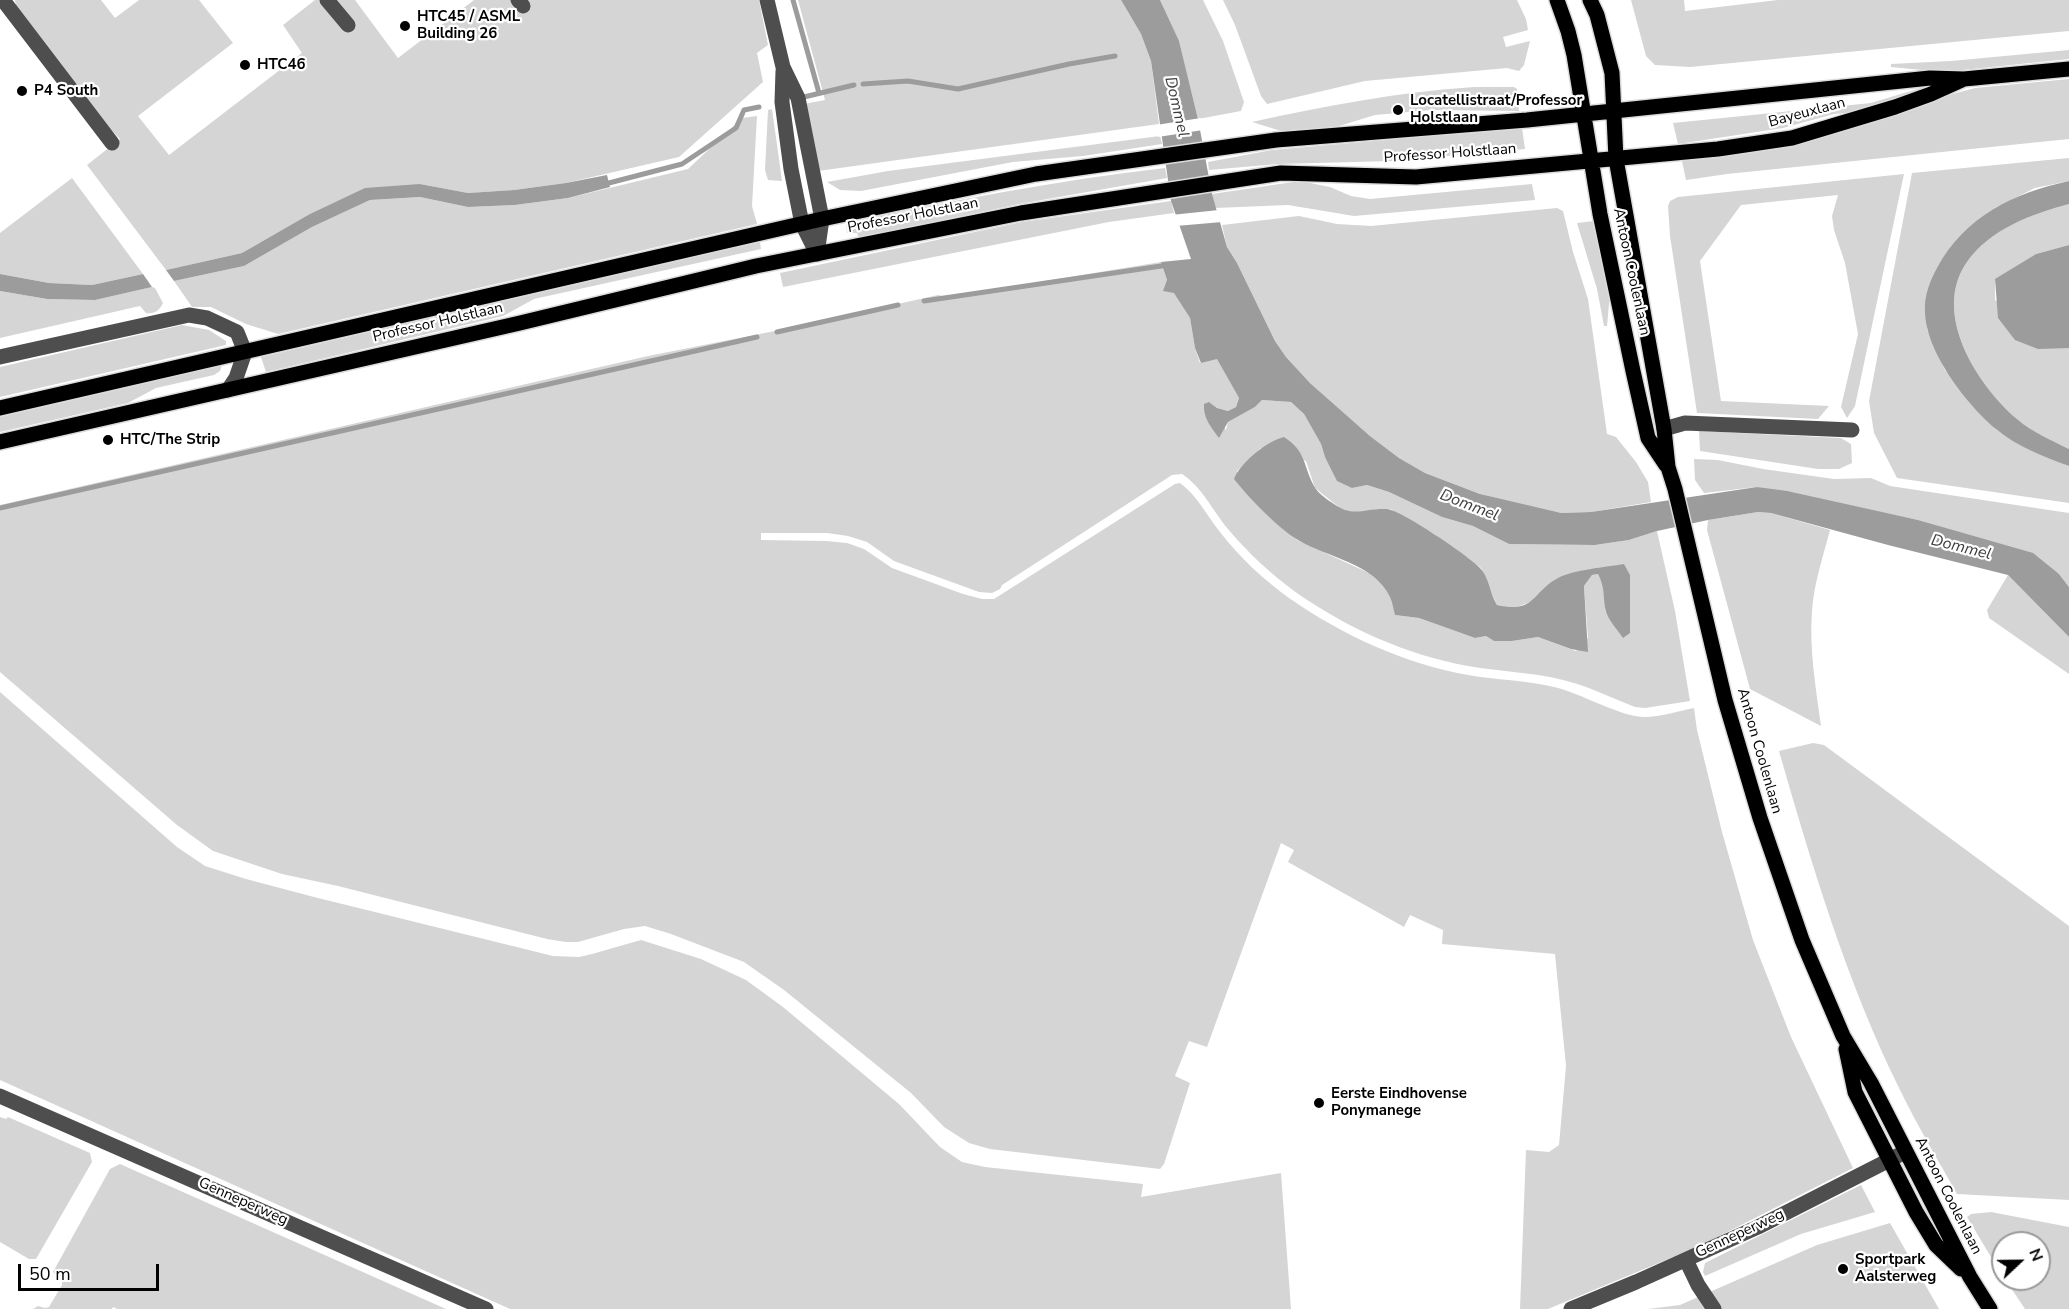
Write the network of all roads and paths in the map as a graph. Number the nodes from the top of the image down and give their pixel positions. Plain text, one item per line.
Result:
1 (3, 0) edge
2 (327, 0) edge
3 (768, 0) edge
4 (1557, 0) edge
5 (1590, 0) edge
6 (348, 25) dead end
7 (783, 67) junction
8 (2069, 69) edge
9 (1964, 79) junction
10 (1612, 111) junction
11 (1583, 114) junction
12 (112, 143) dead end
13 (1616, 159) junction
14 (1591, 161) junction
15 (822, 219) junction
16 (802, 224) junction
17 (817, 254) junction
18 (245, 352) junction
19 (0, 357) edge
20 (228, 390) junction
21 (0, 408) edge
22 (1664, 429) junction
23 (1852, 430) dead end
24 (0, 442) edge
25 (1668, 467) junction
26 (1844, 1036) junction
27 (0, 1096) edge
28 (1905, 1152) junction
29 (1890, 1160) junction
30 (1686, 1260) junction
31 (1970, 1277) junction
32 (486, 1309) edge
33 (1571, 1309) edge
34 (1714, 1309) edge
35 (1990, 1309) edge

1 - 12 street
2 - 6 street
3 - 7 street
4 - 11 main road, Antoon Coolenlaan
5 - 10 main road, Antoon Coolenlaan
7 - 15 street
7 - 16 street
8 - 9 main road, Bayeuxlaan
9 - 10 main road, Bayeuxlaan
9 - 13 main road, Bayeuxlaan
10 - 11 main road, Professor Holstlaan
10 - 13 main road, Antoon Coolenlaan
11 - 14 main road, Antoon Coolenlaan
11 - 15 main road, Professor Holstlaan
13 - 14 main road, Professor Holstlaan
13 - 22 main road, Antoon Coolenlaan
14 - 17 main road, Professor Holstlaan
14 - 25 main road, Antoon Coolenlaan
15 - 16 main road, Professor Holstlaan
15 - 17 street
16 - 17 street
16 - 18 main road, Professor Holstlaan
17 - 20 main road, Professor Holstlaan
18 - 19 street
18 - 20 street
18 - 21 main road, Professor Holstlaan
20 - 24 main road, Professor Holstlaan
22 - 23 street
22 - 25 main road, Antoon Coolenlaan
25 - 26 main road, Antoon Coolenlaan
26 - 28 main road, Antoon Coolenlaan
26 - 29 main road, Antoon Coolenlaan
27 - 32 street, Genneperweg
28 - 29 street, Genneperweg
28 - 31 main road, Antoon Coolenlaan
29 - 30 street, Genneperweg
29 - 31 main road, Antoon Coolenlaan
30 - 33 street, Genneperweg
30 - 34 street
31 - 35 main road, Antoon Coolenlaan

